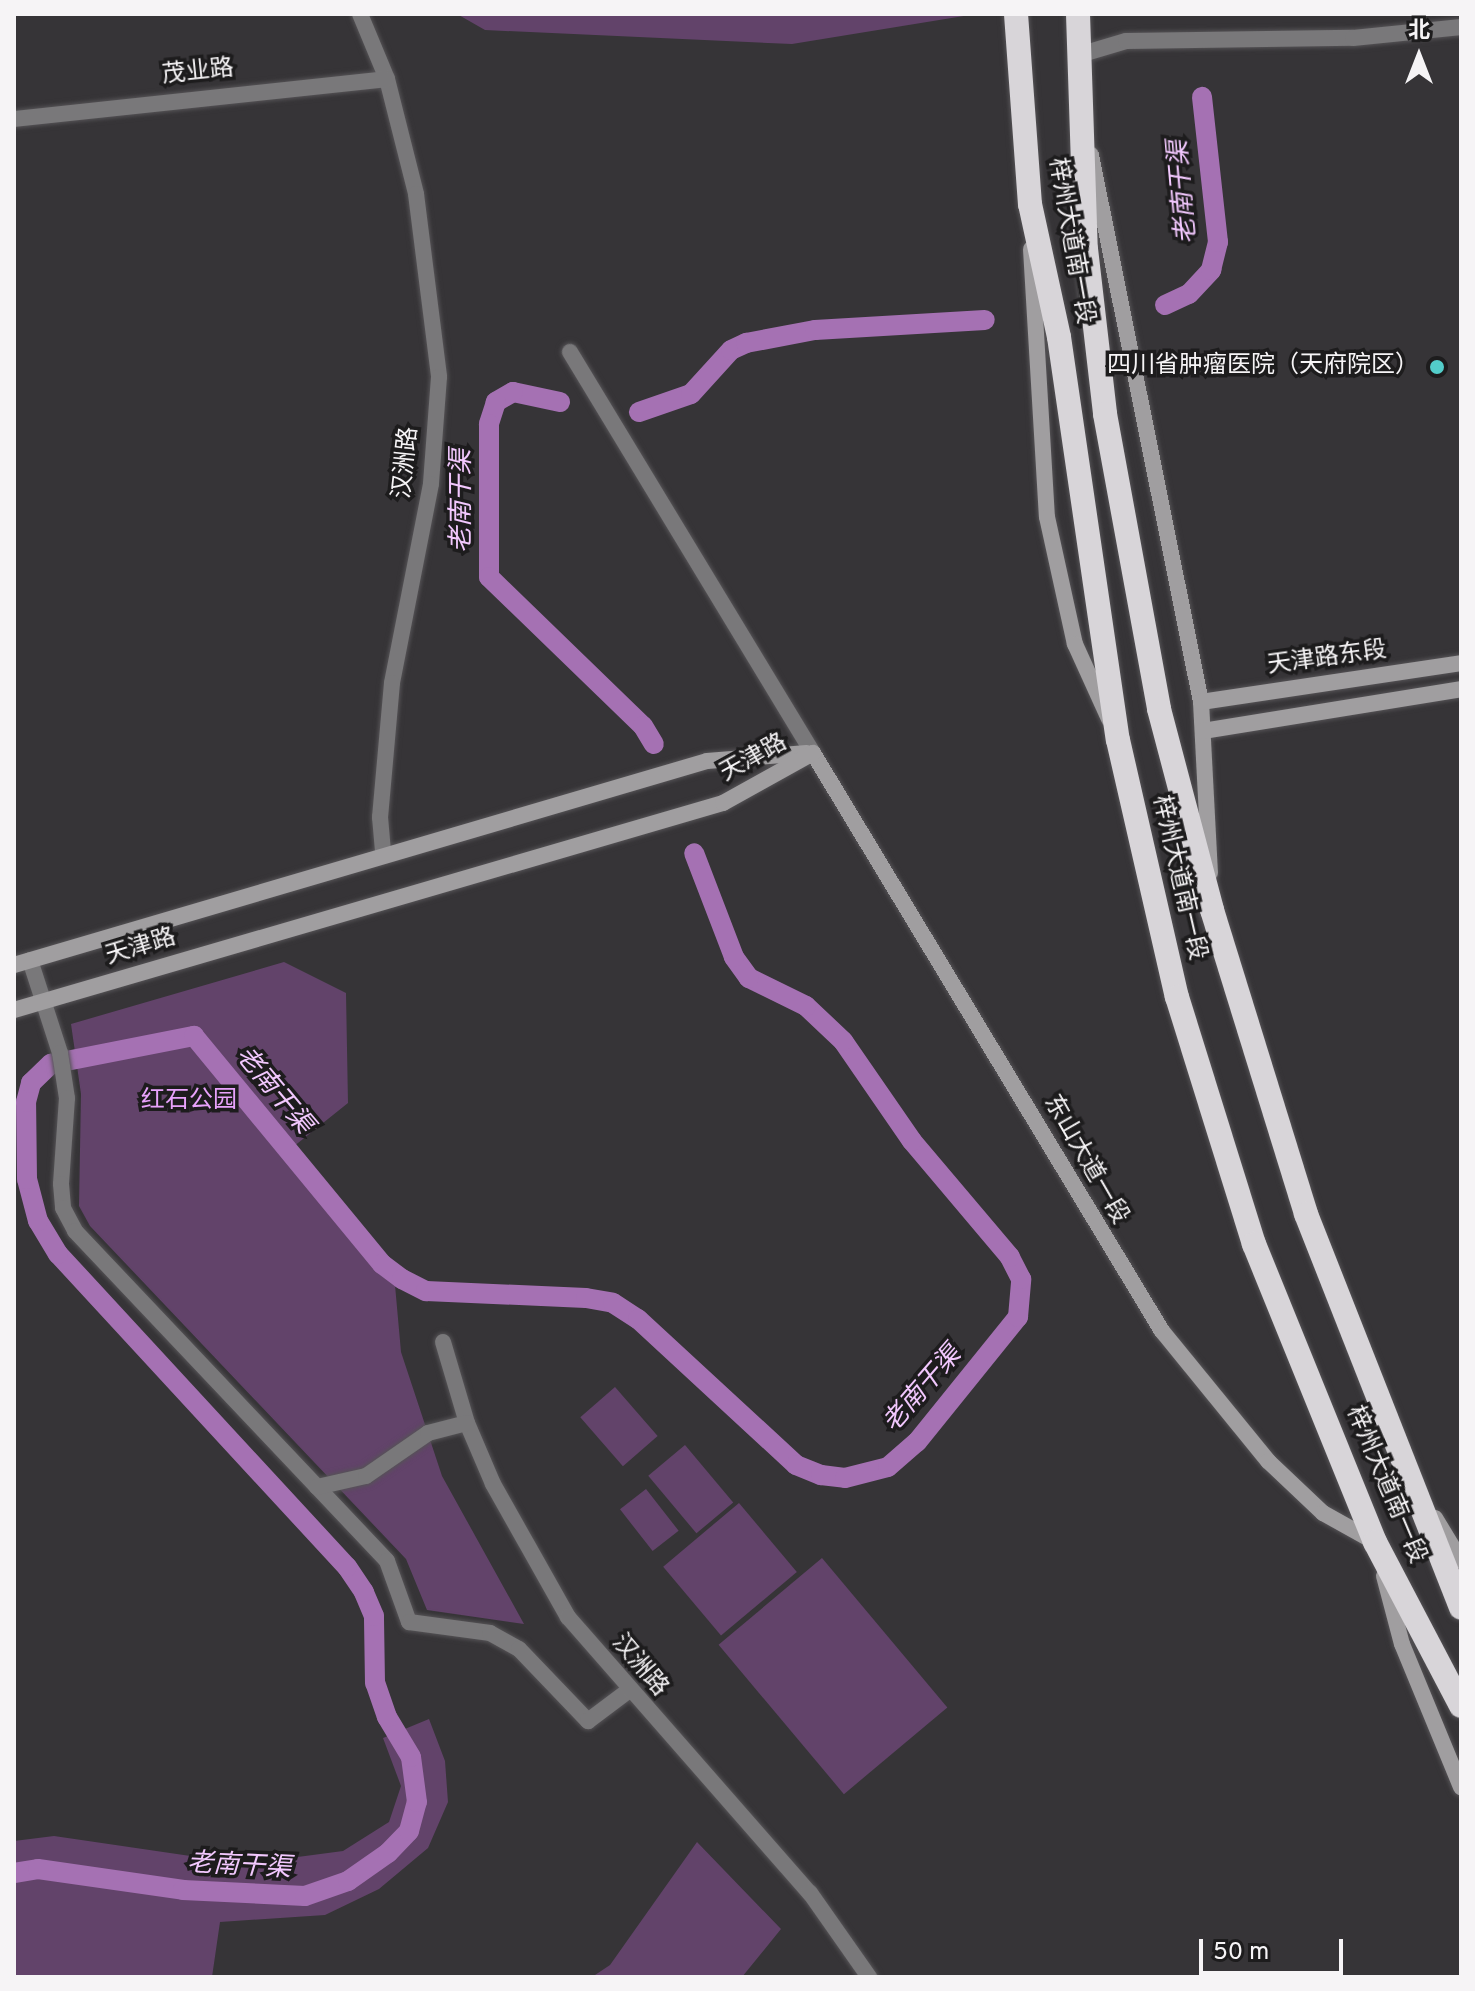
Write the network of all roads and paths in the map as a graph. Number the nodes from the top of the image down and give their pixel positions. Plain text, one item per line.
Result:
1 (360, 14) edge
2 (1016, 14) edge
3 (1078, 14) edge
4 (1461, 27) edge
5 (1079, 55) junction
6 (387, 79) junction
7 (1080, 110) junction
8 (14, 119) edge
9 (1030, 204) junction
10 (570, 352) dead end
11 (1461, 663) edge
12 (1461, 689) edge
13 (1201, 702) junction
14 (1203, 731) junction
15 (1118, 740) junction
16 (813, 753) junction
17 (383, 853) junction
18 (1212, 910) junction
19 (22, 962) edge
20 (44, 1001) junction
21 (14, 1010) edge
22 (443, 1342) dead end
23 (467, 1423) junction
24 (1408, 1472) junction
25 (317, 1487) junction
26 (1375, 1542) junction
27 (1461, 1561) edge
28 (1461, 1608) edge
29 (628, 1691) junction
30 (1461, 1706) edge
31 (1461, 1787) edge
32 (869, 1977) edge

1 - 6 street, 汉洲路
2 - 9 highway, 梓州大道南一段
3 - 5 highway, 梓州大道南一段
4 - 5 street
5 - 7 highway, 梓州大道南一段
6 - 8 street, 茂业路
6 - 17 street, 汉洲路
7 - 13 street
7 - 18 highway, 梓州大道南一段
9 - 15 highway, 梓州大道南一段
9 - 15 street
10 - 16 street
11 - 13 street, 天津路东段
12 - 14 street, 天津路东段
13 - 14 street
14 - 18 street
15 - 26 highway, 梓州大道南一段
16 - 17 street, 天津路
16 - 20 street, 天津路
16 - 26 street, 东山大道一段
17 - 19 street, 天津路
18 - 24 highway, 梓州大道南一段
19 - 20 street
20 - 21 street, 天津路
20 - 25 street
22 - 23 street, 汉洲路
23 - 25 street
23 - 29 street, 汉洲路
24 - 27 street
24 - 28 highway, 梓州大道南一段
25 - 29 street
26 - 30 highway, 梓州大道南一段
26 - 31 street
29 - 32 street, 汉洲路

